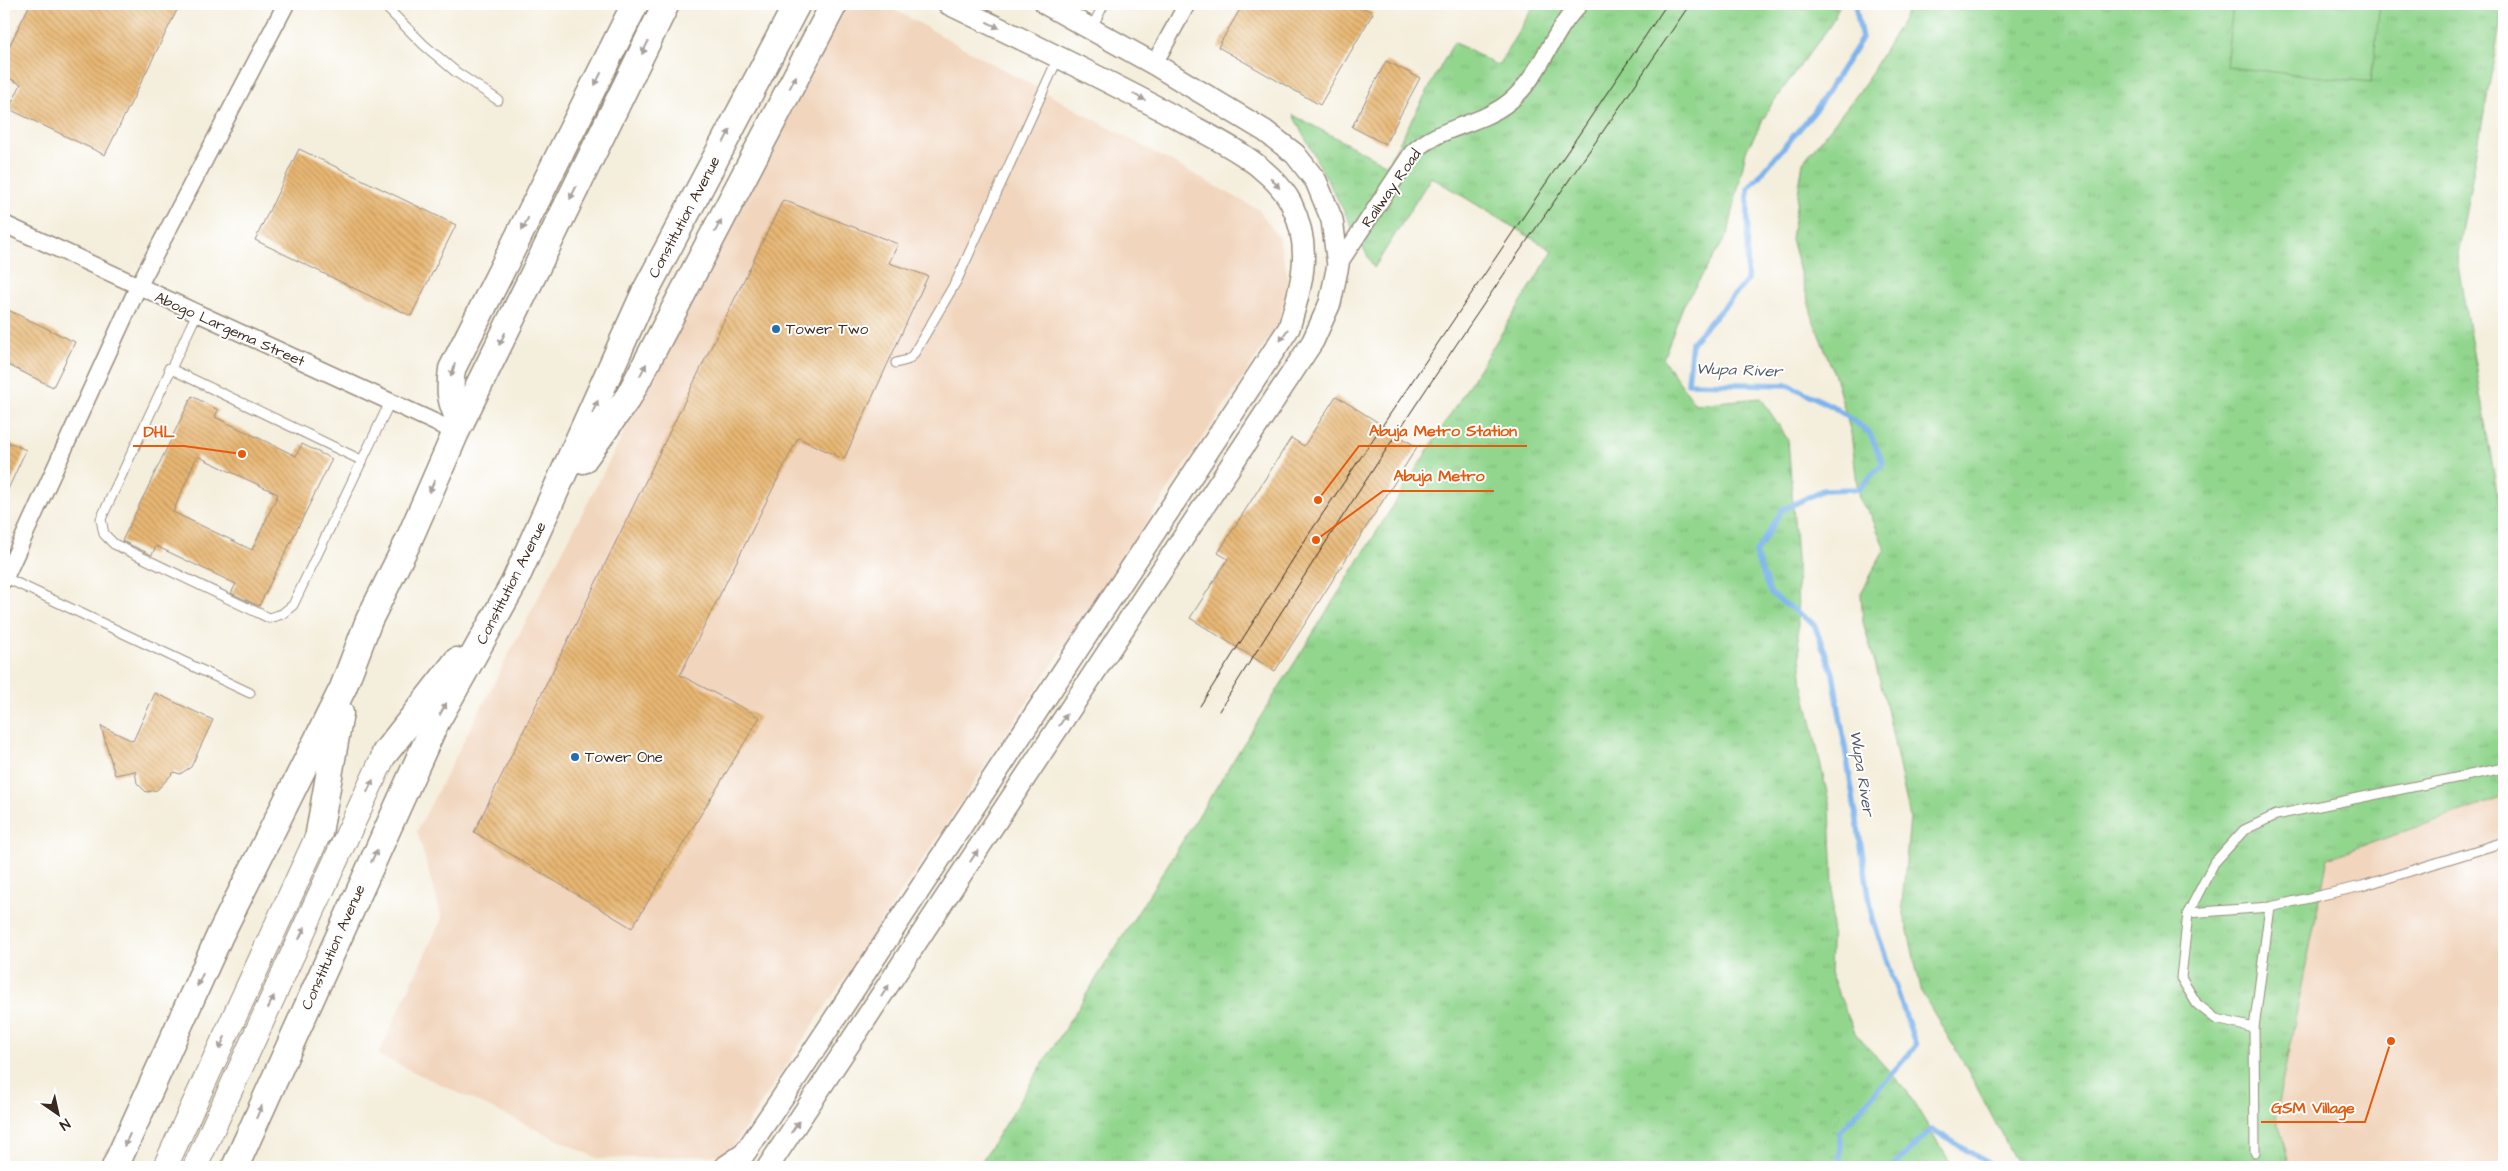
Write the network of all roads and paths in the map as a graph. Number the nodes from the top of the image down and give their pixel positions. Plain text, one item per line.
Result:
1 (286, 4) edge
2 (383, 4) edge
3 (635, 4) edge
4 (666, 4) edge
5 (834, 4) edge
6 (949, 4) edge
7 (1046, 4) edge
8 (1104, 4) edge
9 (1187, 4) edge
10 (1580, 4) edge
11 (794, 9) edge
12 (1091, 29) junction
13 (1059, 58) junction
14 (1154, 64) junction
15 (498, 100) dead end
16 (4, 224) edge
17 (1338, 265) junction
18 (138, 287) junction
19 (197, 313) junction
20 (896, 363) dead end
21 (169, 368) junction
22 (390, 402) junction
23 (459, 427) junction
24 (361, 460) junction
25 (546, 512) junction
26 (4, 578) edge
27 (492, 622) junction
28 (343, 688) junction
29 (250, 693) dead end
30 (385, 753) joint
31 (2504, 768) edge
32 (319, 833) joint
33 (2504, 842) edge
34 (2270, 907) junction
35 (2188, 913) junction
36 (2254, 1028) junction
37 (2255, 1152) dead end
38 (237, 1162) edge
39 (114, 1167) edge
40 (165, 1167) edge
41 (195, 1167) edge
42 (725, 1167) edge
43 (768, 1167) edge

1 - 18 street
2 - 15 lane
3 -> 23 main road
4 -> 23 main road
25 -> 5 main road
6 -> 13 street
7 - 12 street
8 - 12 lane
9 - 14 street
10 - 17 street, Railway Road
25 -> 11 main road, Constitution Avenue
12 - 14 street
13 - 20 lane
13 -> 42 street
14 - 17 street
16 - 18 street, Abogo Largema Street
43 -> 17 street
18 - 19 street, Abogo Largema Street
18 - 26 street
19 - 21 lane
19 - 22 street, Abogo Largema Street
21 - 24 lane
21 - 24 lane
22 - 23 street, Abogo Largema Street
22 - 24 lane
23 -> 28 main road
25 - 27 main road, Constitution Avenue
26 - 29 lane
27 - 30 main road
38 -> 27 main road, Constitution Avenue
28 - 32 main road
28 -> 39 main road
41 -> 30 main road
31 - 35 lane
32 -> 40 main road
33 - 34 lane
34 - 35 lane
34 - 36 lane
35 - 36 lane
36 - 37 lane

